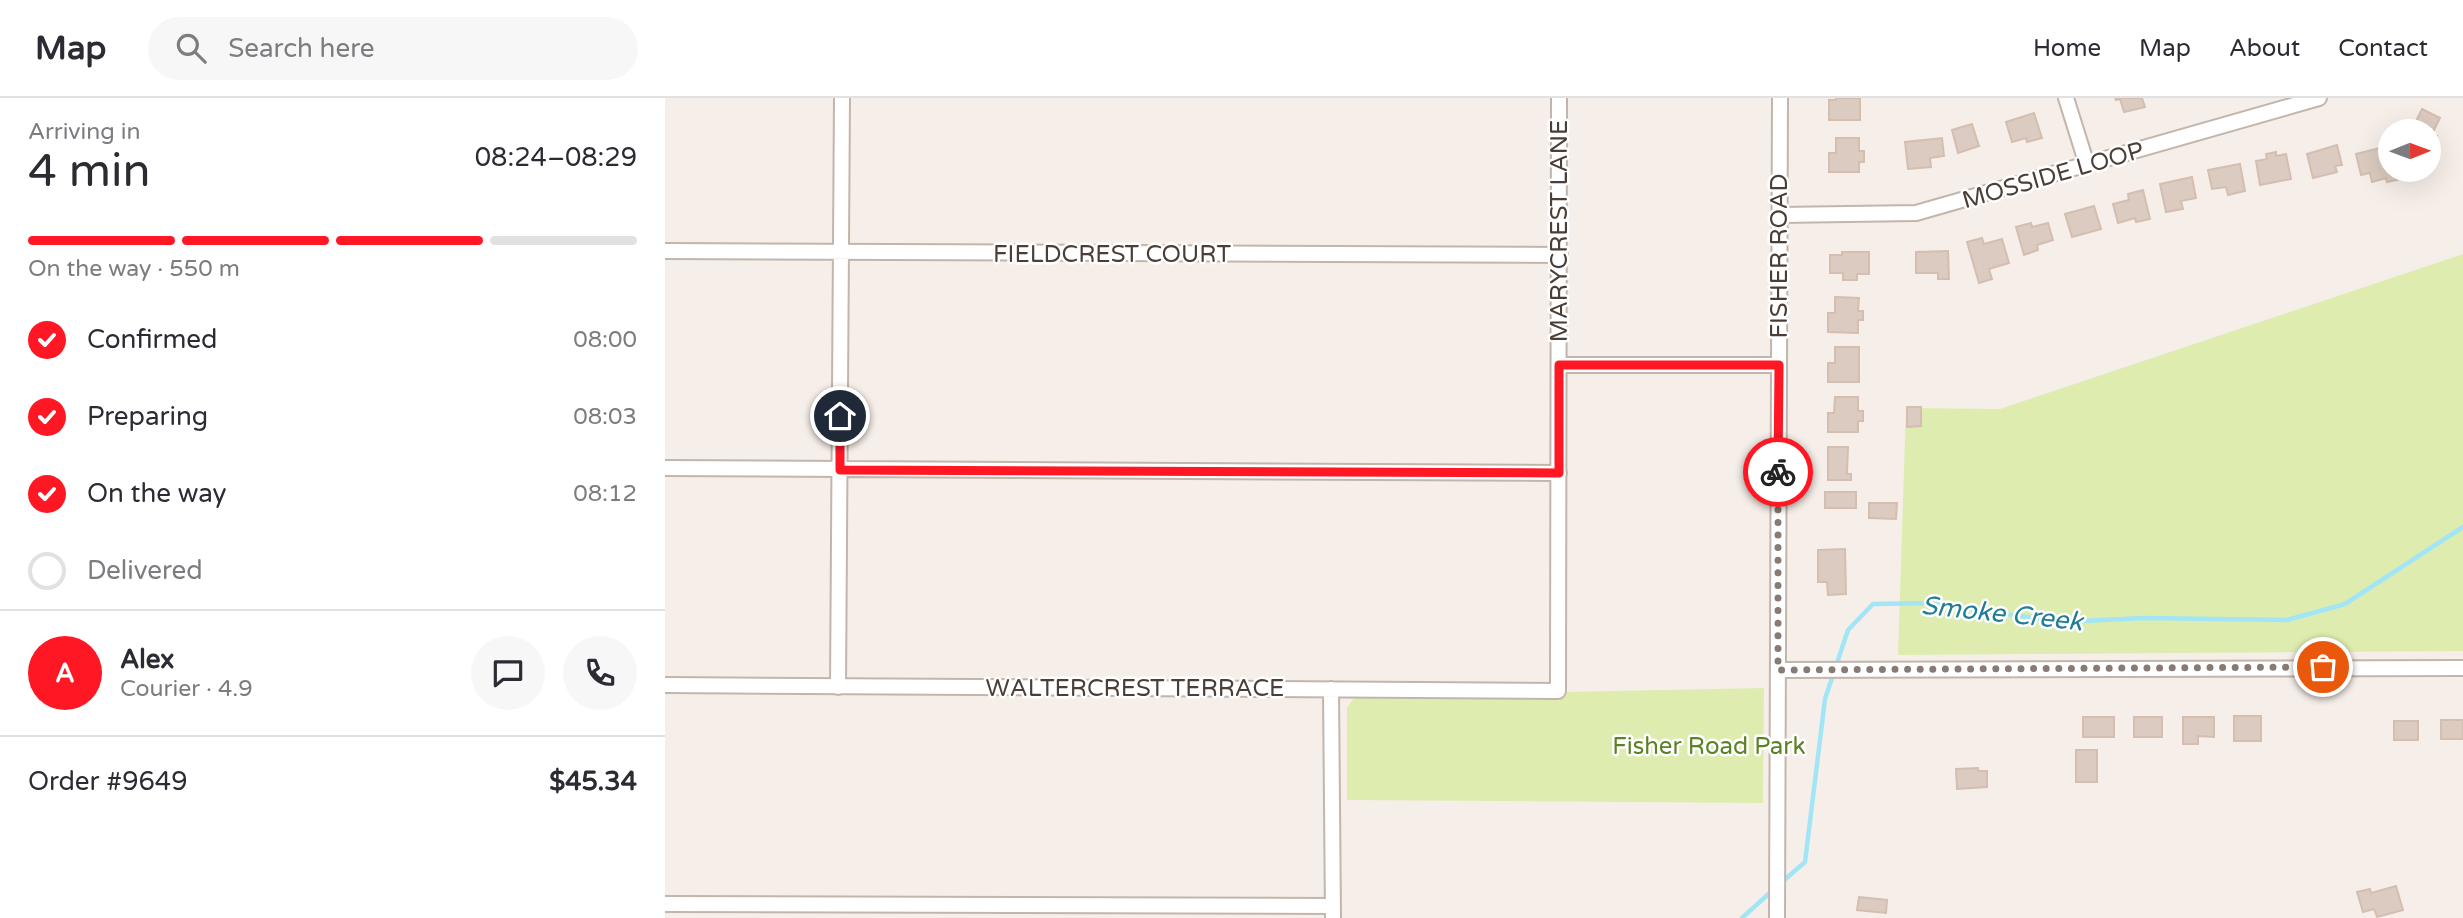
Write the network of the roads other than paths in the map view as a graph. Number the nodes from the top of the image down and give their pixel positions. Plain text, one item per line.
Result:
1 (842, 98) edge
2 (1559, 98) edge
3 (1780, 98) edge
4 (2066, 98) edge
5 (2319, 98) edge
6 (2087, 165) junction
7 (1780, 215) junction
8 (665, 251) edge
9 (841, 252) junction
10 (1560, 256) junction
11 (1559, 365) junction
12 (1779, 365) junction
13 (665, 468) edge
14 (840, 470) junction
15 (1559, 473) junction
16 (1558, 644) joint
17 (2463, 668) edge
18 (1778, 670) junction
19 (665, 685) edge
20 (838, 687) junction
21 (1331, 689) junction
22 (665, 904) edge
23 (1333, 912) edge
24 (1777, 918) edge

1 - 9 street
2 - 10 street, MARYCREST LANE
3 - 7 street, FISHER ROAD
4 - 6 street
5 - 6 street, MOSSIDE LOOP
6 - 7 street, MOSSIDE LOOP
7 - 12 street, FISHER ROAD
8 - 9 street, FIELDCREST COURT
9 - 10 street, FIELDCREST COURT
9 - 14 street
10 - 11 street, MARYCREST LANE
11 - 12 street, MARYCREST LANE
11 - 15 street, MARYCREST LANE
12 - 18 street, FISHER ROAD
13 - 14 street
14 - 15 street
14 - 20 street
15 - 16 street, MARYCREST LANE
16 - 21 street, WALTERCREST TERRACE
17 - 18 street
18 - 24 street, FISHER ROAD
19 - 20 street, WALTERCREST TERRACE
20 - 21 street, WALTERCREST TERRACE
21 - 23 street
22 - 23 street

